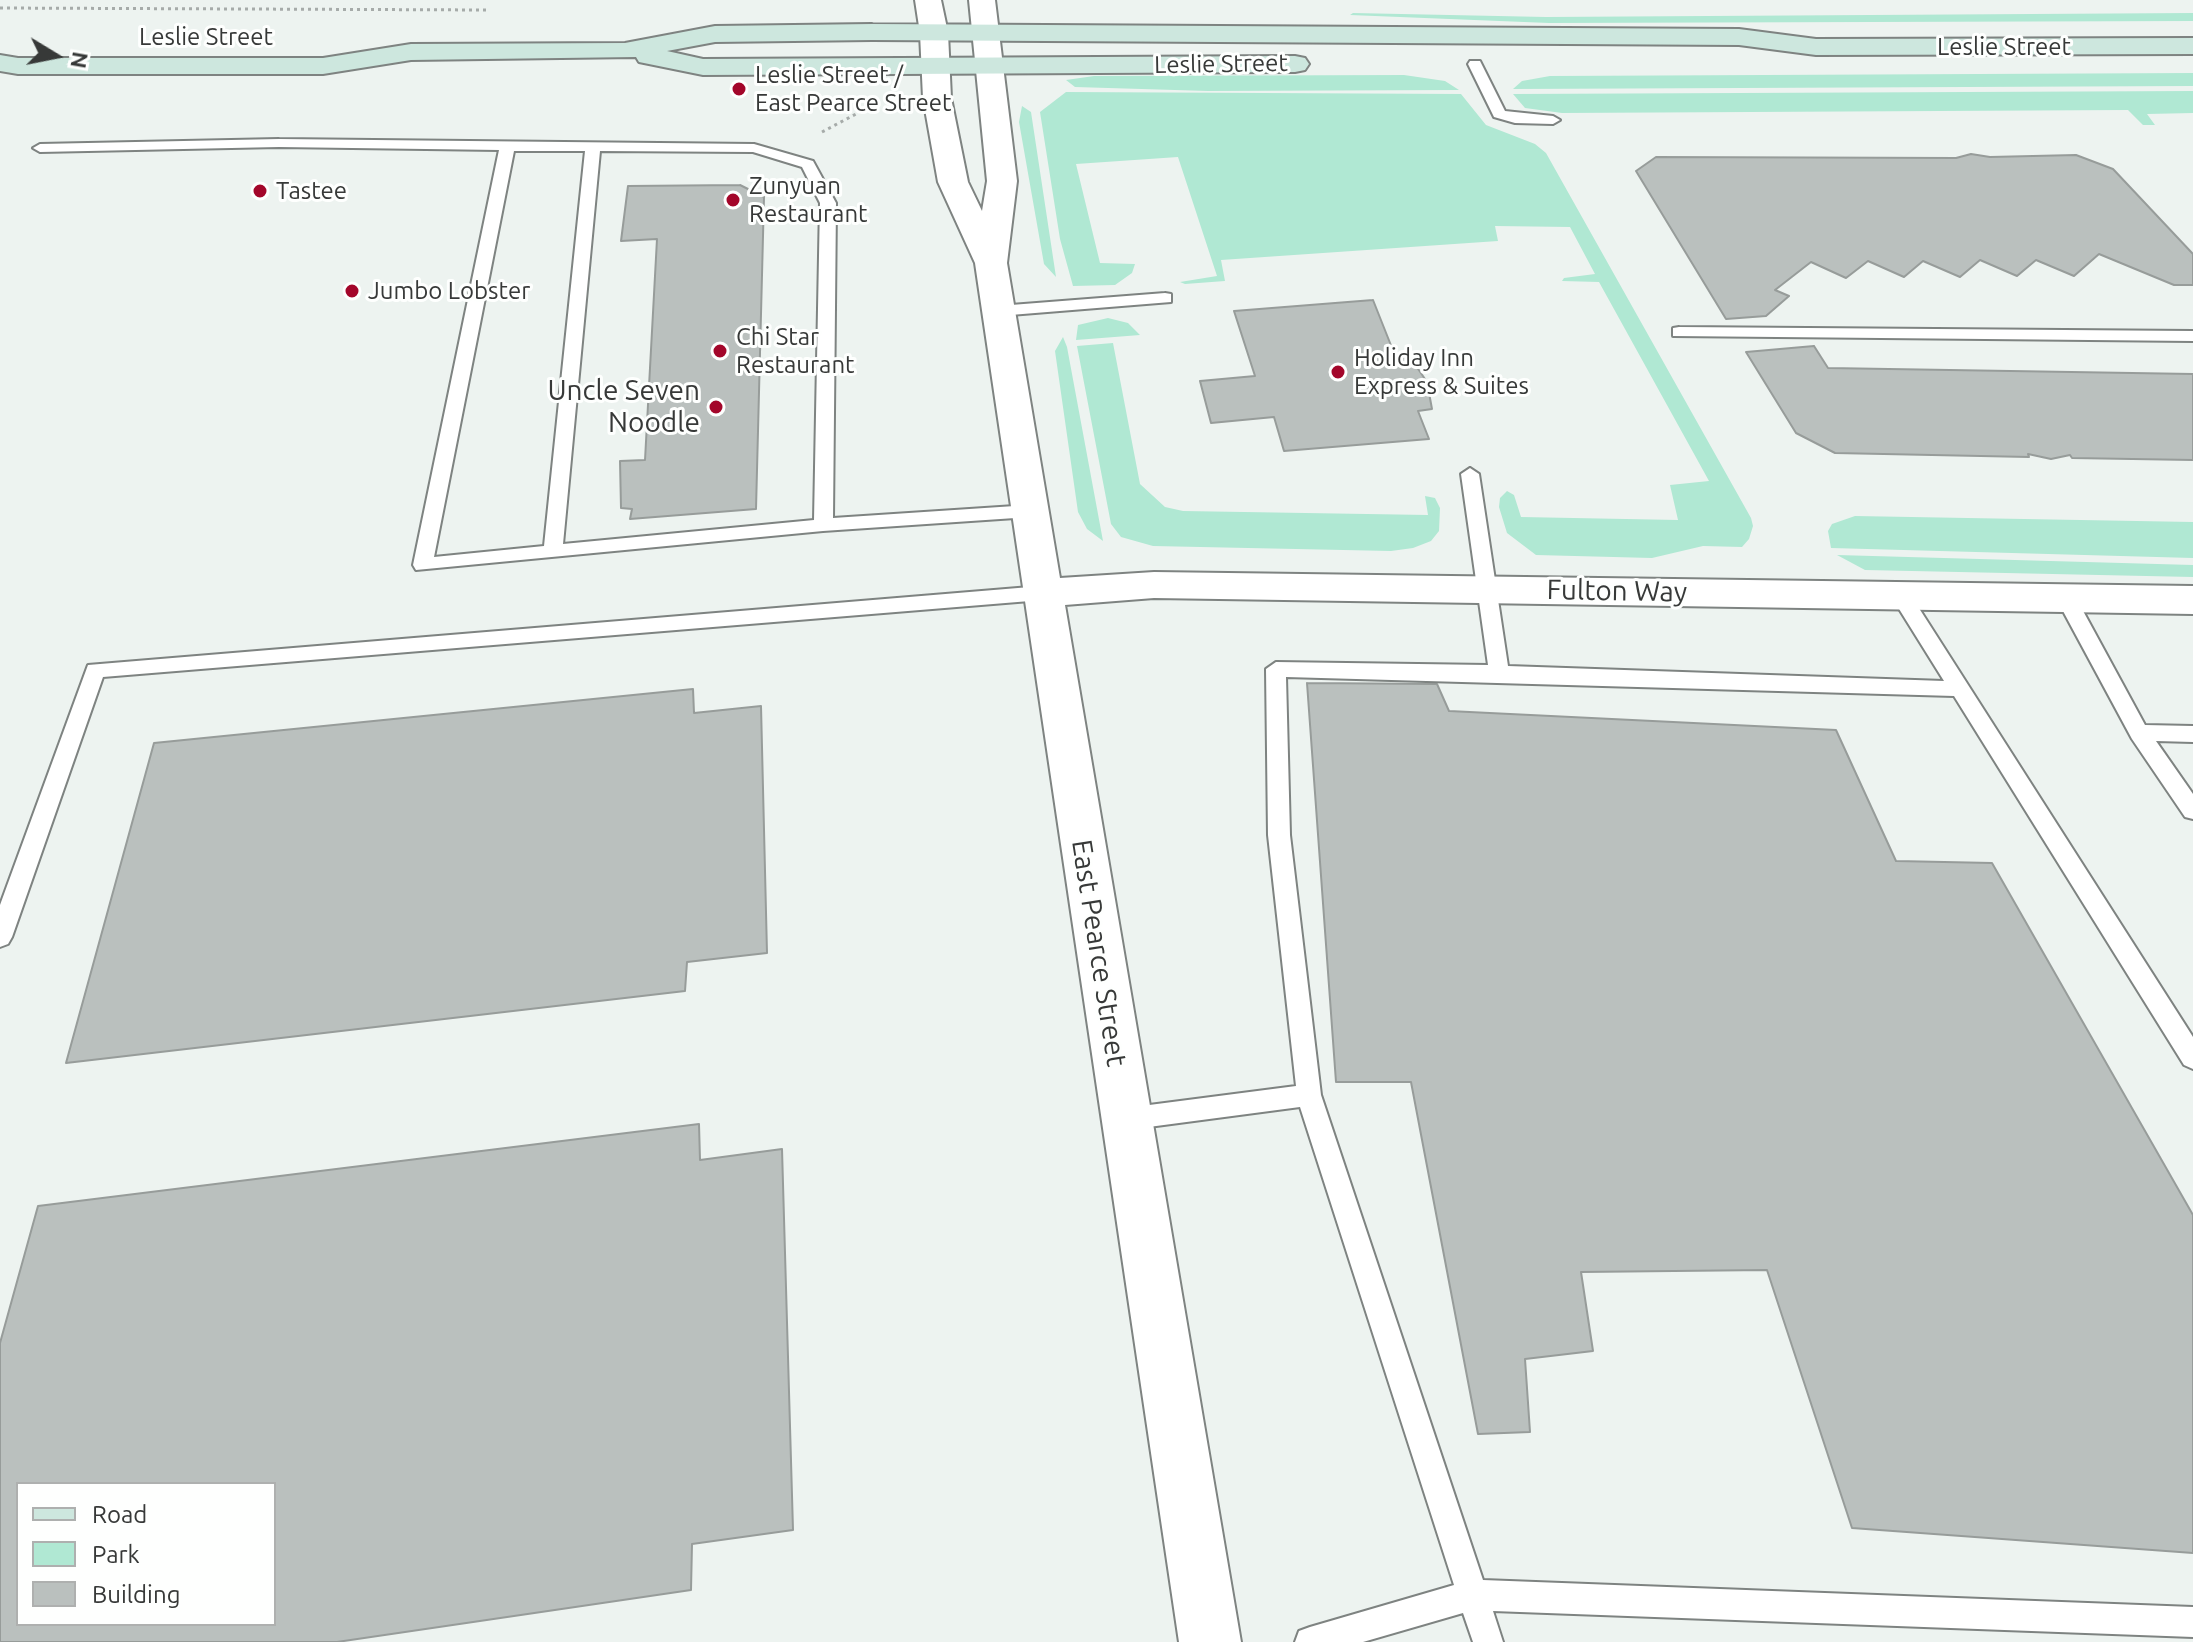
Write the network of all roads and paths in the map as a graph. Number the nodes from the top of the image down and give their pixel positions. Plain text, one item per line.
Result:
1 (928, 0) edge
2 (982, 0) edge
3 (0, 8) edge
4 (492, 10) dead end
5 (988, 32) junction
6 (934, 33) junction
7 (339, 36) dead end
8 (2193, 46) edge
9 (1816, 47) junction
10 (625, 51) junction
11 (411, 52) junction
12 (0, 63) edge
13 (1327, 63) dead end
14 (1445, 64) dead end
15 (1475, 64) junction
16 (1505, 64) dead end
17 (1717, 64) dead end
18 (990, 66) junction
19 (935, 67) junction
20 (880, 102) dead end
21 (1553, 120) dead end
22 (507, 146) junction
23 (593, 147) junction
24 (40, 148) dead end
25 (777, 155) junction
26 (991, 263) junction
27 (1165, 298) dead end
28 (998, 311) junction
29 (1679, 332) dead end
30 (2193, 336) edge
31 (1470, 474) dead end
32 (1030, 511) junction
33 (823, 525) junction
34 (553, 552) junction
35 (1486, 589) junction
36 (1042, 593) junction
37 (1901, 596) junction
38 (2066, 598) junction
39 (2193, 600) edge
40 (1499, 673) junction
41 (1960, 689) junction
42 (2139, 733) junction
43 (2193, 734) edge
44 (2193, 811) edge
45 (0, 937) edge
46 (2193, 1058) edge
47 (1309, 1095) junction
48 (1126, 1119) junction
49 (1473, 1595) junction
50 (2193, 1622) edge
51 (1210, 1642) edge
52 (1310, 1642) edge
53 (1488, 1642) edge

1 - 6 street, East Pearce Street
2 - 5 street, East Pearce Street
3 - 4 path
5 - 6 main road, Leslie Street
5 - 9 main road, Leslie Street
5 - 18 street, East Pearce Street
6 - 10 main road, Leslie Street
6 - 19 street, East Pearce Street
7 - 11 main road, Leslie Street
8 - 9 main road, Leslie Street
9 - 17 main road, Leslie Street
10 - 11 main road, Leslie Street
10 - 19 main road, Leslie Street
11 - 12 main road, Leslie Street
13 - 18 main road, Leslie Street
14 - 15 main road
15 - 16 main road
15 - 21 lane
18 - 19 main road, Leslie Street
18 - 26 street, East Pearce Street
19 - 26 street, East Pearce Street
20 - 25 path
22 - 23 lane
22 - 24 lane
22 - 34 lane
23 - 25 lane
23 - 34 lane
25 - 33 lane
26 - 28 street, East Pearce Street
27 - 28 lane
28 - 32 street, East Pearce Street
29 - 30 lane
31 - 35 lane
32 - 33 lane
32 - 36 street, East Pearce Street
33 - 34 lane
35 - 36 street, Fulton Way
35 - 37 street, Fulton Way
35 - 40 lane
36 - 45 lane
36 - 48 street, East Pearce Street
37 - 38 street, Fulton Way
37 - 41 lane
38 - 39 street, Fulton Way
38 - 42 lane
40 - 41 lane
40 - 47 lane
41 - 46 lane
42 - 43 lane
42 - 44 lane
47 - 48 lane
47 - 49 lane
48 - 51 street, East Pearce Street
49 - 50 lane
49 - 52 lane
49 - 53 lane

